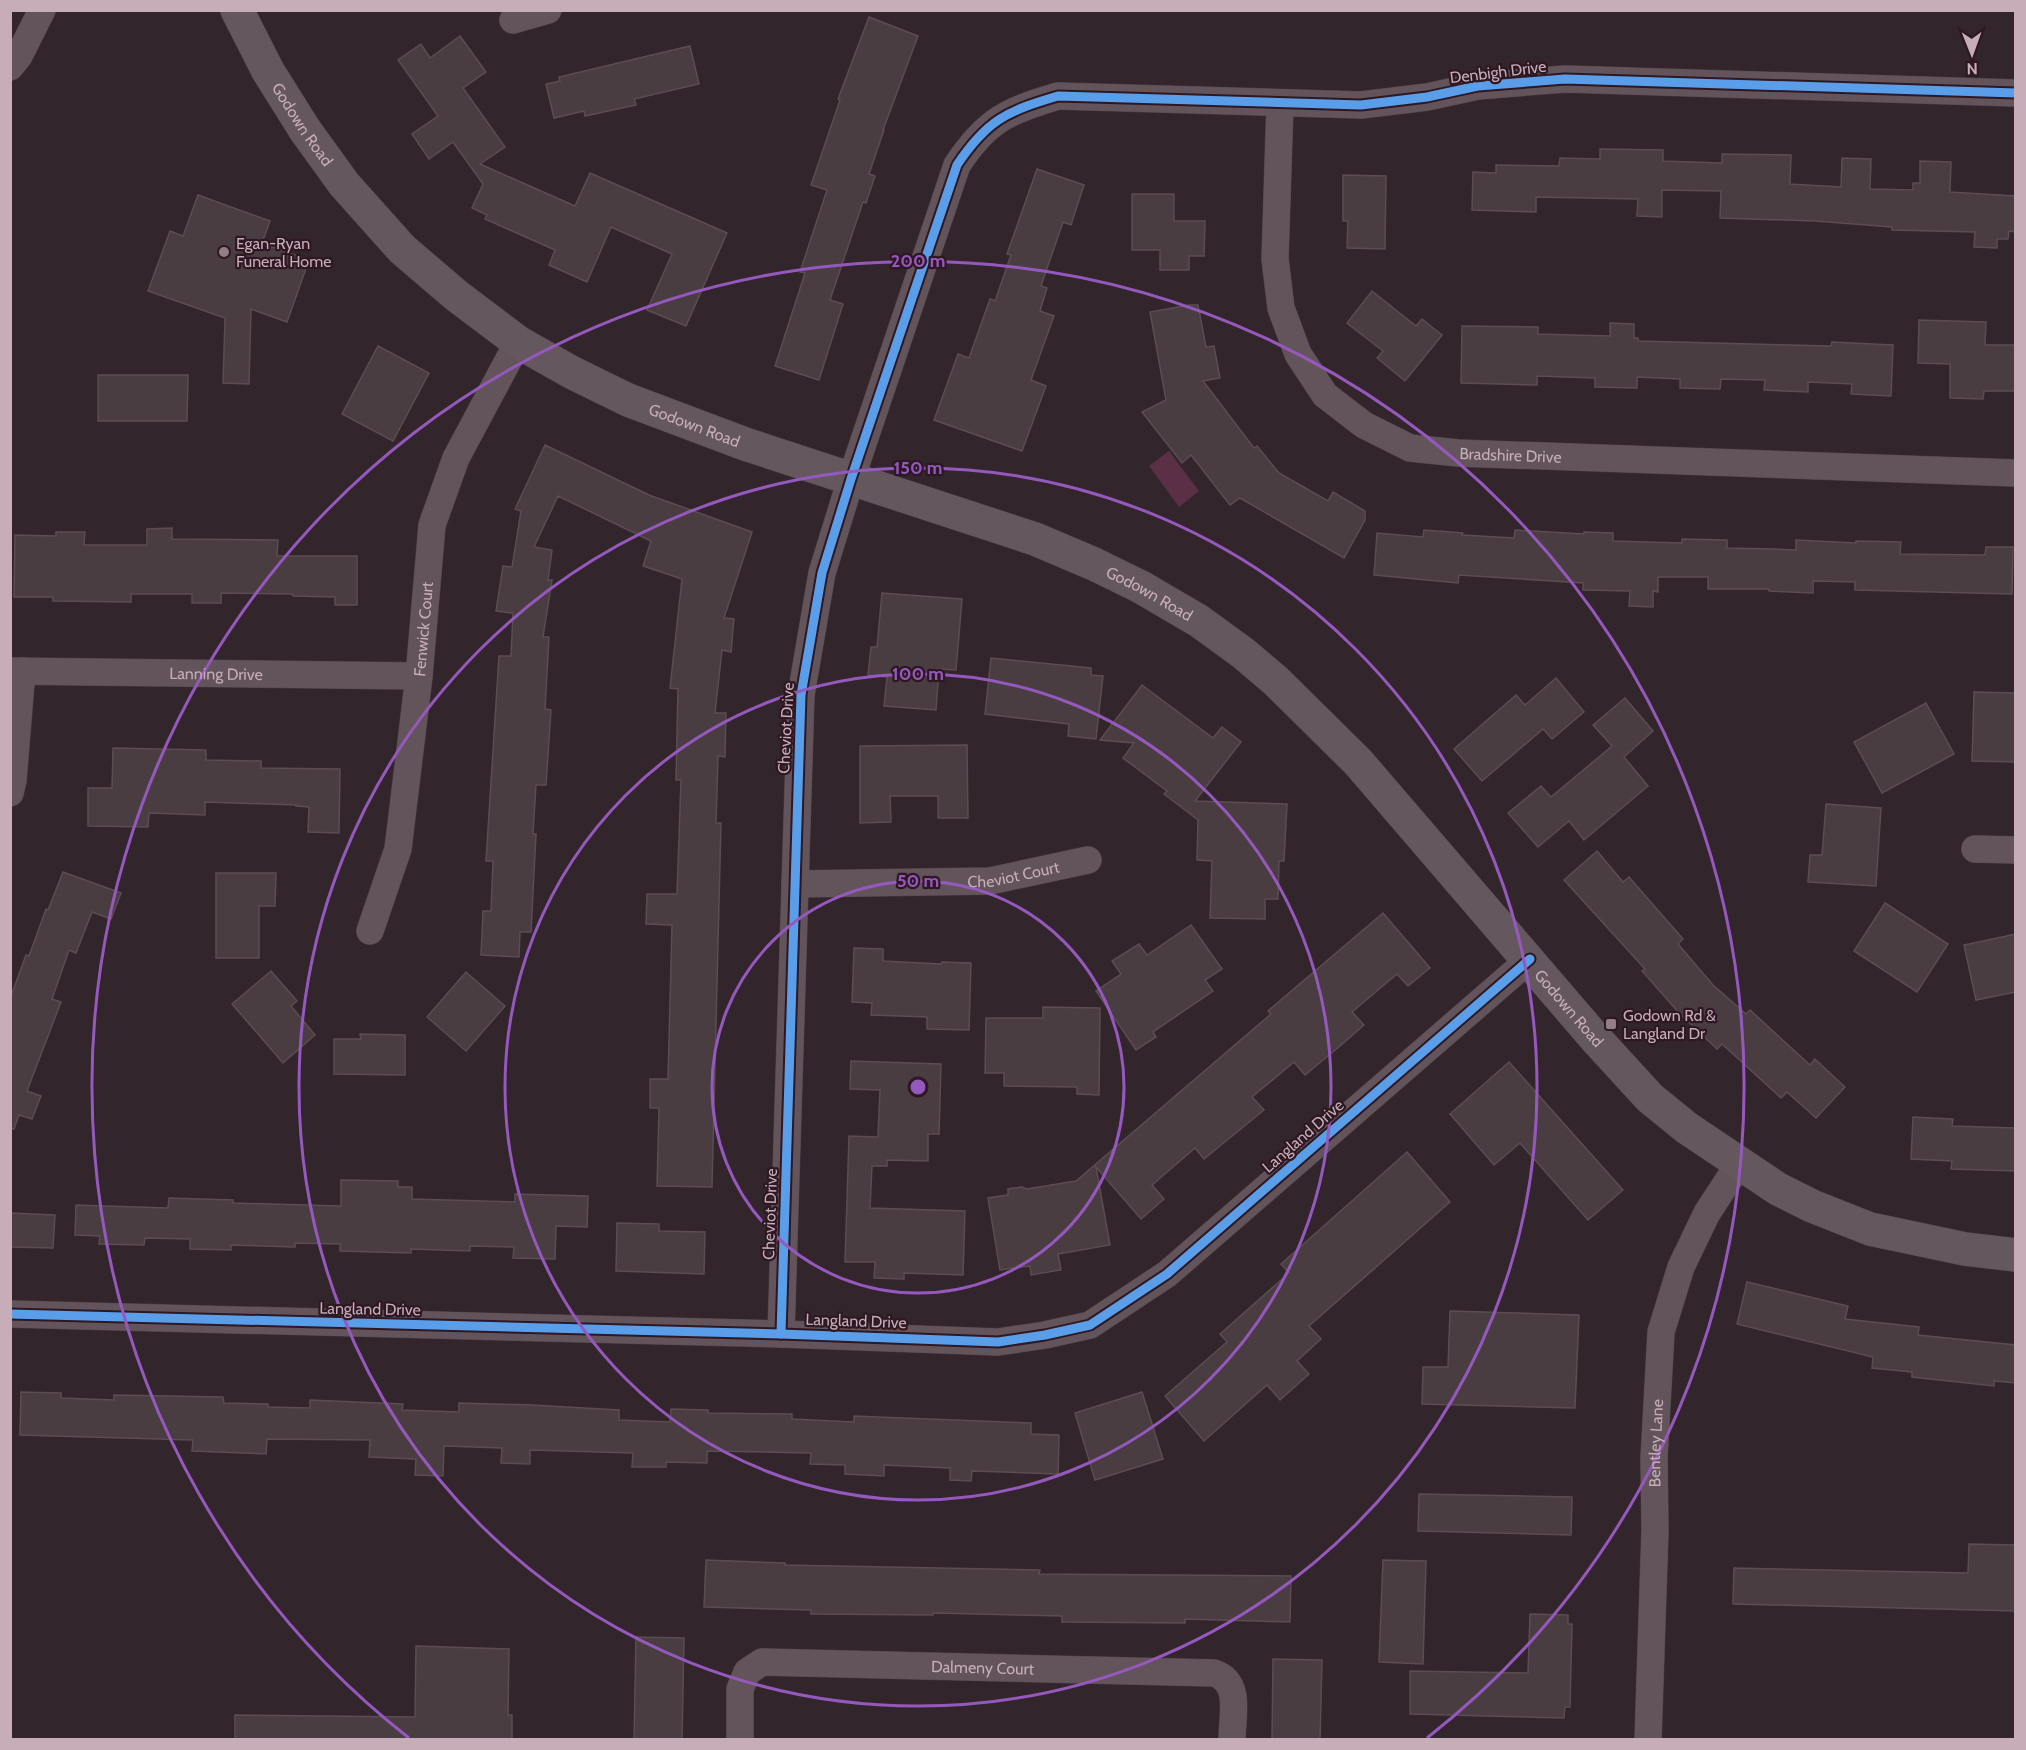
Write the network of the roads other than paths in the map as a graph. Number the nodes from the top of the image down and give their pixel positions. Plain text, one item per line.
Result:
1 (21, 10) edge
2 (42, 10) edge
3 (237, 10) edge
4 (548, 10) edge
5 (513, 20) dead end
6 (10, 41) edge
7 (10, 67) edge
8 (2016, 93) edge
9 (1280, 104) junction
10 (991, 123) joint
11 (518, 342) junction
12 (2016, 473) edge
13 (851, 479) junction
14 (16, 671) edge
15 (419, 676) junction
16 (10, 793) edge
17 (1975, 849) dead end
18 (2016, 850) edge
19 (1088, 860) dead end
20 (795, 884) junction
21 (370, 931) dead end
22 (1530, 959) junction
23 (1739, 1164) junction
24 (2016, 1255) edge
25 (10, 1314) edge
26 (781, 1334) junction
27 (740, 1740) edge
28 (1232, 1740) edge
29 (1648, 1740) edge

1 - 6 street
2 - 7 street
3 - 11 main road, Godown Road
4 - 5 street
8 - 9 street, Denbigh Drive
9 - 10 street, Denbigh Drive
9 - 12 street, Bradshire Drive
10 - 13 street, Cheviot Drive
11 - 13 main road, Godown Road
11 - 15 street, Fenwick Court
13 - 20 street, Cheviot Drive
13 - 22 main road, Godown Road
14 - 15 street, Lanning Drive
14 - 16 street
15 - 21 street, Fenwick Court
17 - 18 street
19 - 20 street, Cheviot Court
20 - 26 street, Cheviot Drive
22 - 23 main road, Godown Road
22 - 26 street, Langland Drive
23 - 24 main road, Godown Road
23 - 29 street, Bentley Lane
25 - 26 street, Langland Drive
27 - 28 street, Dalmeny Court

